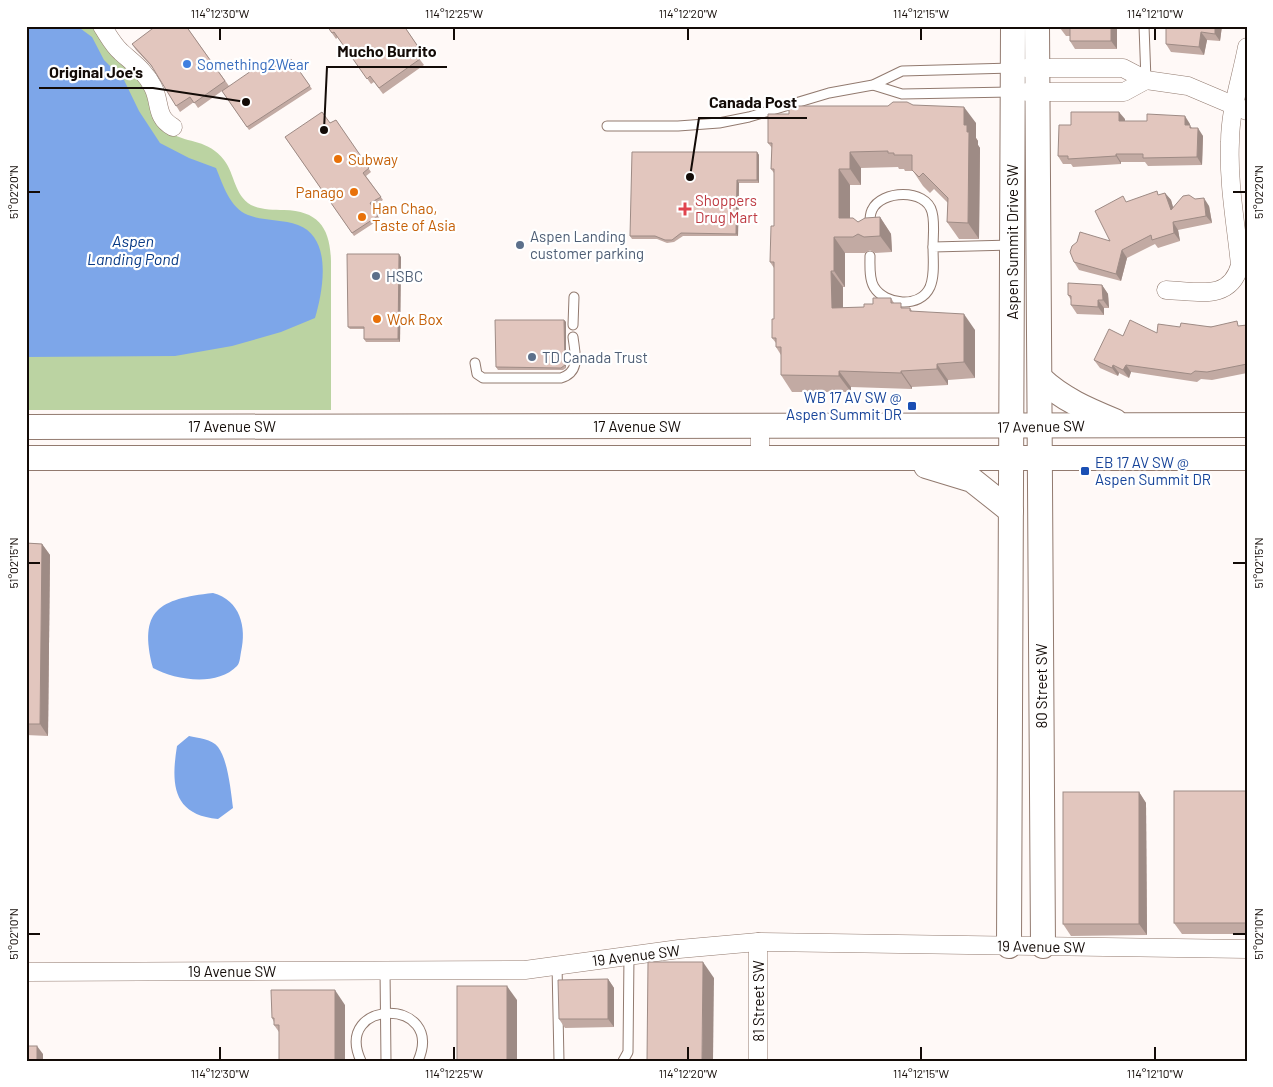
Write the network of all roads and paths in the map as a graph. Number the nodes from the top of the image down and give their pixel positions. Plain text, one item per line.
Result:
1 (102, 26) edge
2 (1013, 26) edge
3 (1037, 26) edge
4 (1144, 26) edge
5 (1247, 48) edge
6 (1012, 68) junction
7 (1038, 68) junction
8 (1146, 80) junction
9 (873, 85) junction
10 (1012, 92) junction
11 (1038, 92) junction
12 (1240, 108) edge
13 (607, 126) dead end
14 (173, 127) dead end
15 (870, 232) edge
16 (1012, 244) junction
17 (933, 247) junction
18 (870, 256) edge
19 (1166, 290) dead end
20 (574, 296) dead end
21 (573, 325) dead end
22 (573, 337) dead end
23 (475, 363) dead end
24 (1040, 378) junction
25 (1126, 425) junction
26 (1247, 425) edge
27 (26, 426) edge
28 (112, 426) junction
29 (356, 426) junction
30 (760, 426) junction
31 (1041, 426) junction
32 (1010, 427) junction
33 (26, 458) edge
34 (112, 458) junction
35 (357, 458) junction
36 (760, 458) junction
37 (1010, 458) junction
38 (1041, 458) junction
39 (1247, 458) edge
40 (903, 459) junction
41 (1011, 511) junction
42 (1042, 753) junction
43 (1010, 754) junction
44 (758, 942) junction
45 (1009, 946) junction
46 (1043, 946) junction
47 (1247, 949) edge
48 (629, 955) junction
49 (557, 965) junction
50 (385, 970) junction
51 (26, 972) edge
52 (386, 1012) junction
53 (360, 1061) edge
54 (386, 1061) edge
55 (418, 1061) edge
56 (559, 1061) edge
57 (623, 1061) edge
58 (758, 1061) edge

1 - 14 street
2 - 6 main road, Aspen Summit Drive SW
3 - 7 main road, Aspen Summit Drive SW
4 - 8 lane
5 - 12 street
6 - 7 street
6 - 9 lane
6 - 10 main road, Aspen Summit Drive SW
7 - 8 street
7 - 11 main road, Aspen Summit Drive SW
8 - 11 street
8 - 12 street
9 - 10 lane
9 - 13 lane
10 - 11 street
10 - 16 main road, Aspen Summit Drive SW
11 - 24 main road, Aspen Summit Drive SW
12 - 19 street
15 - 17 lane
16 - 17 lane
16 - 32 main road, Aspen Summit Drive SW
17 - 18 lane
20 - 21 lane
22 - 23 lane
24 - 25 main road
24 - 31 main road, Aspen Summit Drive SW
25 - 26 main road, 17 Avenue SW
25 - 31 main road, 17 Avenue SW
27 - 28 main road, 17 Avenue SW
28 - 29 main road, 17 Avenue SW
28 - 34 main road
29 - 30 main road, 17 Avenue SW
29 - 35 main road
30 - 32 main road, 17 Avenue SW
30 - 36 street
31 - 32 main road, 17 Avenue SW
31 - 38 main road, 80 Street SW
32 - 37 main road, Aspen Summit Drive SW
33 - 34 main road, 17 Avenue SW
34 - 35 main road, 17 Avenue SW
35 - 36 main road, 17 Avenue SW
36 - 40 main road, 17 Avenue SW
37 - 38 main road, 17 Avenue SW
37 - 40 main road, 17 Avenue SW
37 - 41 main road, 80 Street SW
38 - 39 main road, 17 Avenue SW
38 - 42 main road, 80 Street SW
40 - 41 main road
41 - 43 main road, 80 Street SW
42 - 43 main road
42 - 46 main road, 80 Street SW
43 - 45 main road, 80 Street SW
44 - 45 street, 19 Avenue SW
44 - 48 street, 19 Avenue SW
44 - 58 street, 81 Street SW
45 - 46 street, 19 Avenue SW
46 - 47 street, 19 Avenue SW
48 - 49 street, 19 Avenue SW
48 - 57 lane
49 - 50 street, 19 Avenue SW
49 - 56 lane
50 - 51 street, 19 Avenue SW
50 - 52 lane
52 - 53 lane
52 - 54 lane
52 - 55 lane

